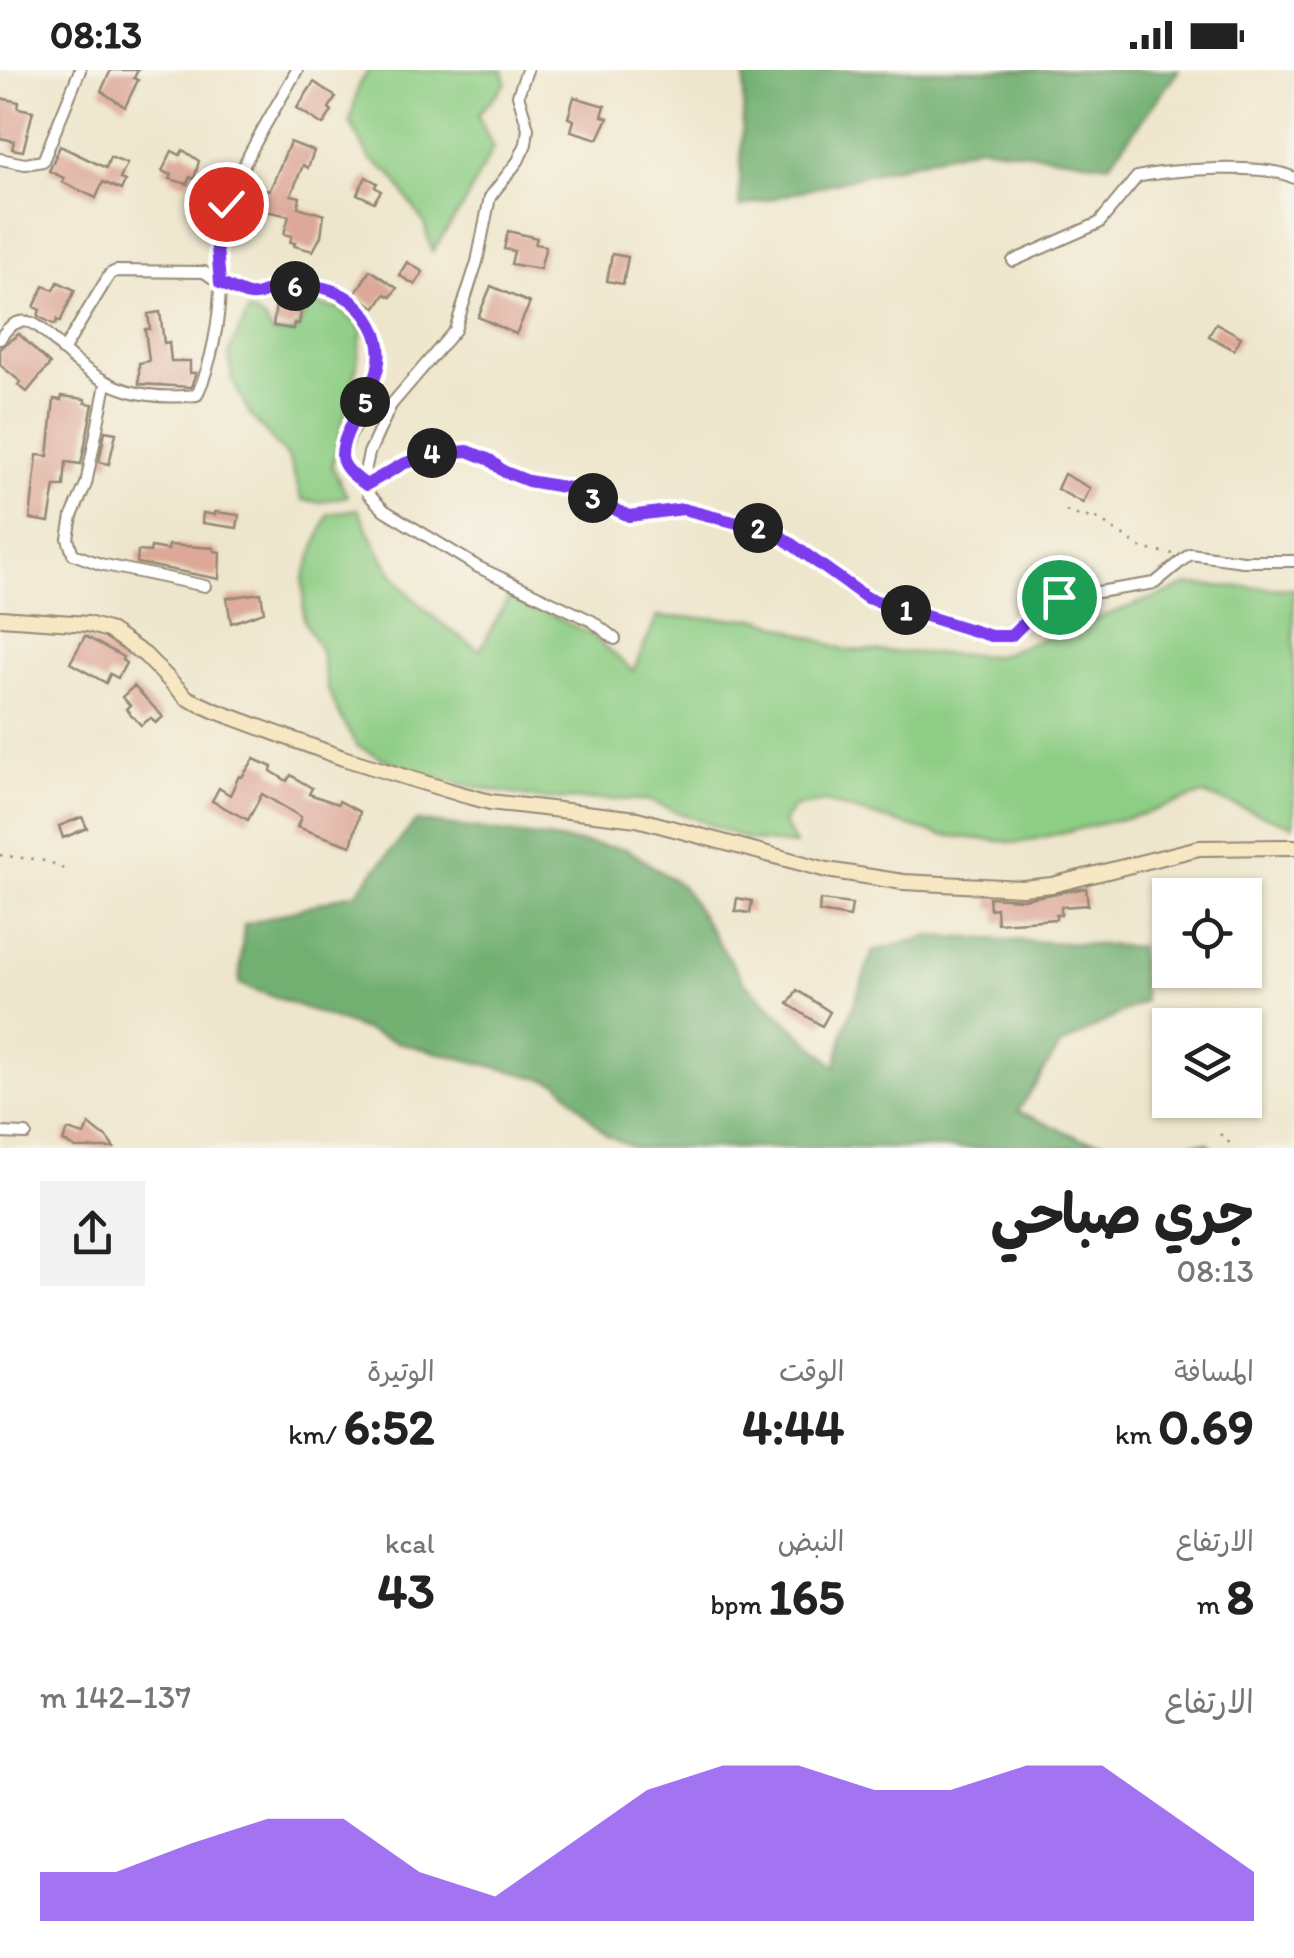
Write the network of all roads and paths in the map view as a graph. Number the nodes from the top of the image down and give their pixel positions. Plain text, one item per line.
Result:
1 (80, 70) edge
2 (297, 70) edge
3 (526, 70) edge
4 (0, 159) edge
5 (1294, 178) edge
6 (1012, 261) dead end
7 (220, 283) junction
8 (0, 338) edge
9 (63, 350) junction
10 (106, 384) junction
11 (366, 485) junction
12 (1066, 511) dead end
13 (1185, 556) junction
14 (1294, 561) edge
15 (205, 586) dead end
16 (0, 618) edge
17 (615, 639) dead end
18 (1294, 847) edge
19 (0, 855) edge
20 (64, 869) dead end
21 (0, 1134) edge
22 (26, 1134) dead end
23 (1220, 1134) dead end
24 (1235, 1148) edge

1 - 4 street
2 - 7 street
3 - 11 street
5 - 6 street
7 - 9 street
7 - 10 street
7 - 11 street
8 - 9 street
9 - 10 street
10 - 15 street
11 - 13 street
11 - 17 street
12 - 13 path
13 - 14 street
16 - 18 main road
19 - 20 path
21 - 22 street
23 - 24 path

